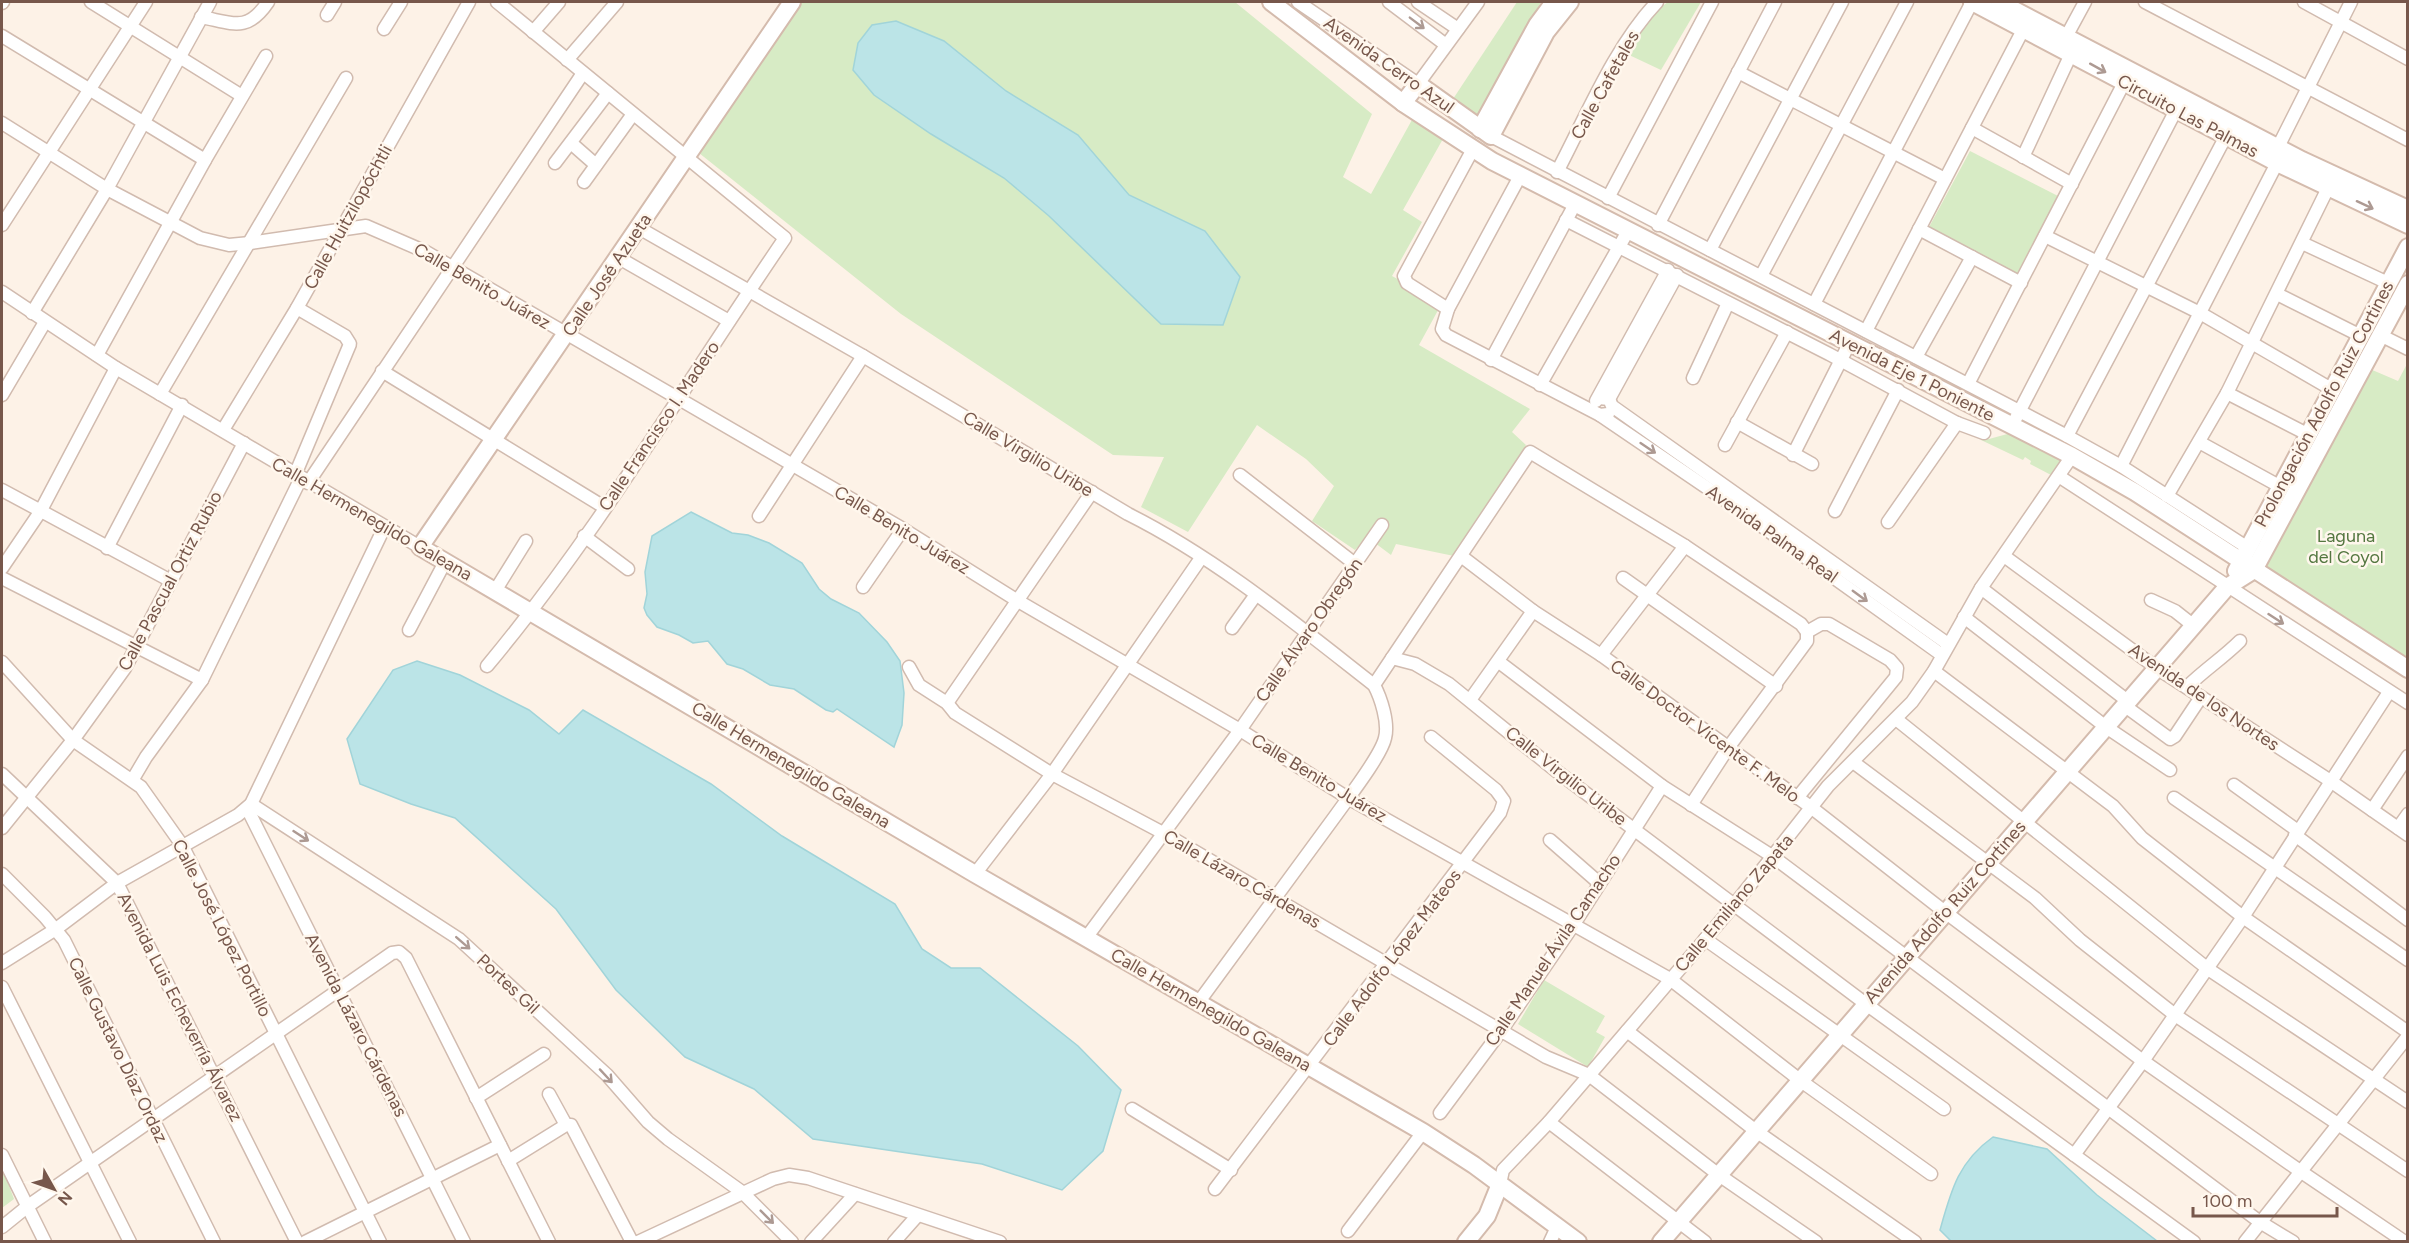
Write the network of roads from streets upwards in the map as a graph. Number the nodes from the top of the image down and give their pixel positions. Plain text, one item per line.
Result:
1 (91, 2) edge
2 (146, 2) edge
3 (210, 2) edge
4 (267, 2) edge
5 (335, 2) edge
6 (401, 2) edge
7 (469, 2) edge
8 (559, 2) edge
9 (618, 2) edge
10 (792, 2) edge
11 (1271, 2) edge
12 (1298, 2) edge
13 (1389, 2) edge
14 (1418, 2) edge
15 (1478, 2) edge
16 (1554, 2) edge
17 (1570, 2) edge
18 (1657, 2) edge
19 (1712, 2) edge
20 (1775, 2) edge
21 (1842, 2) edge
22 (1907, 2) edge
23 (1972, 2) edge
24 (1999, 2) edge
25 (2085, 2) edge
26 (2145, 2) edge
27 (2304, 2) edge
28 (2351, 2) edge
29 (504, 4) edge
30 (1312, 6) edge
31 (327, 15) dead end
32 (201, 17) junction
33 (2341, 21) junction
34 (130, 26) junction
35 (2024, 28) junction
36 (384, 29) dead end
37 (1458, 29) junction
38 (533, 32) junction
39 (2, 36) edge
40 (2066, 37) junction
41 (1446, 45) junction
42 (2071, 54) junction
43 (266, 56) dead end
44 (179, 57) junction
45 (2408, 59) edge
46 (567, 60) junction
47 (1738, 72) junction
48 (583, 73) junction
49 (2128, 77) junction
50 (346, 78) dead end
51 (1418, 84) junction
52 (2307, 87) junction
53 (88, 89) junction
54 (608, 93) junction
55 (242, 96) junction
56 (1790, 98) junction
57 (1403, 103) junction
58 (2176, 110) junction
59 (633, 114) junction
60 (143, 122) junction
61 (2, 123) edge
62 (1841, 126) junction
63 (1972, 128) junction
64 (1486, 133) junction
65 (2226, 136) junction
66 (2408, 140) edge
67 (571, 143) junction
68 (1473, 149) junction
69 (1893, 152) junction
70 (48, 153) junction
71 (2278, 155) junction
72 (2023, 157) junction
73 (688, 158) junction
74 (205, 160) junction
75 (555, 163) dead end
76 (596, 165) junction
77 (1557, 172) junction
78 (1520, 176) junction
79 (1945, 179) junction
80 (584, 182) dead end
81 (2072, 184) junction
82 (2328, 188) junction
83 (106, 189) junction
84 (1608, 198) junction
85 (1575, 204) junction
86 (2408, 209) edge
87 (1566, 220) junction
88 (169, 224) junction
89 (2, 225) edge
90 (1658, 225) junction
91 (2408, 225) edge
92 (639, 228) junction
93 (1919, 229) junction
94 (340, 231) junction
95 (1628, 231) junction
96 (2045, 236) junction
97 (250, 243) junction
98 (2302, 243) junction
99 (1619, 247) junction
100 (2408, 247) edge
101 (1647, 250) junction
102 (1710, 250) junction
103 (1972, 257) junction
104 (619, 258) junction
105 (2098, 260) junction
106 (453, 268) junction
107 (1673, 273) junction
108 (1761, 276) junction
109 (2021, 283) junction
110 (2388, 283) junction
111 (2149, 286) junction
112 (2407, 286) edge
113 (749, 290) junction
114 (2, 292) edge
115 (2277, 294) junction
116 (1728, 303) junction
117 (1814, 304) junction
118 (297, 308) junction
119 (1448, 309) junction
120 (32, 313) junction
121 (2200, 313) junction
122 (729, 321) junction
123 (45, 322) junction
124 (1866, 331) junction
125 (1787, 332) junction
126 (567, 335) junction
127 (2380, 335) junction
128 (2361, 336) junction
129 (1850, 342) junction
130 (2251, 343) junction
131 (2408, 349) edge
132 (97, 354) junction
133 (863, 356) junction
134 (1916, 357) junction
135 (1491, 360) junction
136 (1841, 360) junction
137 (116, 368) junction
138 (382, 371) junction
139 (1693, 378) dead end
140 (1968, 384) junction
141 (1540, 385) junction
142 (1898, 390) junction
143 (2227, 393) junction
144 (160, 394) junction
145 (2, 395) edge
146 (679, 399) junction
147 (2334, 400) junction
148 (182, 405) junction
149 (1603, 406) junction
150 (2016, 419) junction
151 (1737, 422) junction
152 (1956, 423) junction
153 (223, 430) junction
154 (1984, 434) dead end
155 (2309, 435) junction
156 (2067, 436) junction
157 (495, 440) junction
158 (2199, 442) junction
159 (244, 443) junction
160 (1725, 445) dead end
161 (1793, 455) junction
162 (2072, 456) junction
163 (792, 464) junction
164 (1812, 465) dead end
165 (2121, 466) junction
166 (1240, 474) dead end
167 (2060, 477) junction
168 (301, 479) junction
169 (2288, 484) junction
170 (2, 490) edge
171 (1092, 492) junction
172 (2167, 496) junction
173 (604, 507) junction
174 (1834, 511) dead end
175 (40, 512) junction
176 (759, 516) dead end
177 (1888, 522) dead end
178 (1382, 525) dead end
179 (384, 528) junction
180 (903, 529) junction
181 (584, 536) junction
182 (526, 542) dead end
183 (1685, 546) junction
184 (420, 547) junction
185 (107, 548) junction
186 (2244, 555) junction
187 (1461, 556) junction
188 (2004, 556) junction
189 (1201, 558) junction
190 (445, 562) junction
191 (1355, 564) junction
192 (2, 568) edge
193 (628, 569) dead end
194 (2254, 570) junction
195 (2, 578) edge
196 (1623, 578) dead end
197 (171, 581) junction
198 (2229, 585) junction
199 (863, 587) dead end
200 (1982, 588) junction
201 (495, 591) junction
202 (1255, 596) junction
203 (1646, 596) junction
204 (2151, 600) dead end
205 (1018, 601) junction
206 (1533, 611) junction
207 (531, 612) junction
208 (1964, 617) junction
209 (2194, 626) junction
210 (1232, 628) dead end
211 (409, 630) dead end
212 (1807, 632) junction
213 (1307, 633) junction
214 (2240, 641) dead end
215 (138, 646) junction
216 (1945, 650) junction
217 (1601, 654) junction
218 (1392, 658) junction
219 (2, 662) edge
220 (1498, 662) junction
221 (1129, 665) junction
222 (487, 666) dead end
223 (909, 667) dead end
224 (2158, 669) junction
225 (2408, 669) edge
226 (1934, 671) junction
227 (202, 680) junction
228 (1374, 685) junction
229 (1776, 686) junction
230 (2187, 687) junction
231 (2389, 692) junction
232 (2201, 697) junction
233 (1470, 700) junction
234 (946, 703) junction
235 (2408, 703) edge
236 (2127, 704) junction
237 (1896, 719) junction
238 (2106, 727) junction
239 (1240, 730) junction
240 (1431, 736) dead end
241 (73, 740) junction
242 (1728, 748) junction
243 (2408, 756) edge
244 (1853, 762) junction
245 (2170, 770) dead end
246 (2067, 771) junction
247 (2, 774) edge
248 (1052, 774) junction
249 (133, 780) junction
250 (2329, 780) junction
251 (2234, 785) dead end
252 (1662, 786) junction
253 (1348, 798) junction
254 (1797, 798) junction
255 (2174, 798) dead end
256 (25, 799) junction
257 (1691, 805) junction
258 (249, 806) junction
259 (1812, 808) junction
260 (2372, 810) junction
261 (2408, 814) edge
262 (2024, 821) junction
263 (2, 828) edge
264 (1634, 828) junction
265 (2403, 832) edge
266 (2297, 833) junction
267 (1165, 834) junction
268 (1550, 840) dead end
269 (182, 845) junction
270 (1772, 856) junction
271 (1463, 863) junction
272 (1988, 863) junction
273 (2276, 866) junction
274 (2, 874) edge
275 (975, 874) junction
276 (1599, 882) junction
277 (117, 883) junction
278 (1275, 899) junction
279 (1735, 903) junction
280 (1945, 912) junction
281 (2243, 917) junction
282 (2408, 920) edge
283 (1574, 924) junction
284 (56, 929) junction
285 (1086, 938) junction
286 (1705, 939) junction
287 (1907, 957) junction
288 (2408, 960) edge
289 (2, 963) edge
290 (1389, 964) junction
291 (2208, 969) junction
292 (1670, 979) junction
293 (2, 987) edge
294 (340, 991) junction
295 (1198, 1003) junction
296 (1866, 1004) junction
297 (2175, 1015) junction
298 (1501, 1031) junction
299 (1627, 1031) junction
300 (2408, 1034) edge
301 (276, 1035) junction
302 (1839, 1037) junction
303 (544, 1054) dead end
304 (2143, 1061) junction
305 (1310, 1066) junction
306 (1589, 1075) junction
307 (216, 1076) junction
308 (1801, 1080) junction
309 (2374, 1080) junction
310 (549, 1094) dead end
311 (476, 1098) junction
312 (2408, 1102) edge
313 (1132, 1109) dead end
314 (1944, 1109) dead end
315 (2109, 1109) junction
316 (1440, 1113) dead end
317 (152, 1120) junction
318 (1549, 1122) junction
319 (568, 1125) junction
320 (2337, 1125) junction
321 (1756, 1131) junction
322 (1424, 1132) junction
323 (500, 1145) junction
324 (2, 1155) edge
325 (2073, 1155) junction
326 (508, 1161) junction
327 (91, 1163) junction
328 (1231, 1170) junction
329 (2300, 1171) junction
330 (2408, 1171) edge
331 (1931, 1174) dead end
332 (1719, 1175) junction
333 (432, 1178) junction
334 (1500, 1184) junction
335 (1215, 1189) dead end
336 (742, 1192) junction
337 (855, 1194) junction
338 (28, 1206) junction
339 (366, 1213) junction
340 (917, 1216) junction
341 (1677, 1222) junction
342 (2260, 1222) junction
343 (2, 1227) edge
344 (1348, 1231) dead end
345 (1553, 1234) edge
346 (980, 1239) edge
347 (45, 1242) edge
348 (130, 1242) edge
349 (214, 1242) edge
350 (297, 1242) edge
351 (305, 1242) edge
352 (380, 1242) edge
353 (464, 1242) edge
354 (549, 1242) edge
355 (632, 1242) edge
356 (638, 1242) edge
357 (792, 1242) edge
358 (811, 1242) edge
359 (894, 1242) edge
360 (999, 1242) edge
361 (1466, 1242) edge
362 (1578, 1242) edge
363 (1660, 1242) edge
364 (1705, 1242) edge
365 (1816, 1242) edge
366 (1915, 1242) edge
367 (2194, 1242) edge
368 (2245, 1242) edge
369 (2293, 1242) edge
370 (2405, 1242) edge

1 - 34 street
2 - 34 street
3 - 32 street
4 - 32 street
5 - 31 street
6 - 36 street
7 - 94 street, Calle Huitzilopóchtli
8 - 38 street
9 - 46 street
10 - 73 street, Calle José Azueta
11 - 57 street, Avenida Eje 1 Poniente
12 - 30 street, Avenida Cerro Azul
13 -> 41 street
14 - 37 street
15 - 37 street
16 - 64 street
17 - 64 street
18 - 77 street, Calle Cafetales
19 - 84 street
20 - 47 street
21 - 56 street
22 - 62 street
23 - 35 street, Circuito Las Palmas
23 - 69 street
24 - 40 street, Circuito Las Palmas
25 - 40 street
26 - 52 street
27 - 33 street
28 - 33 street
29 - 38 street
30 - 51 street, Avenida Cerro Azul
32 - 44 street
33 - 45 street
33 - 52 street
34 - 44 street
34 - 53 street
35 - 42 street, Circuito Las Palmas
35 - 63 street
37 - 41 street
38 - 46 street
39 - 53 street
40 - 49 street, Circuito Las Palmas
41 - 51 street
42 -> 49 street, Circuito Las Palmas
42 - 72 street
43 - 55 street
44 - 55 street
44 - 60 street
46 - 48 street
47 - 56 street
47 - 90 street
48 - 54 street
48 - 106 street
49 - 58 street, Circuito Las Palmas
49 - 71 street, Circuito Las Palmas
49 - 81 street
50 - 97 street
51 - 57 street
51 - 64 street, Avenida Cerro Azul
52 - 66 street
52 - 71 street
53 - 60 street
53 - 70 street
54 - 59 street
54 - 67 street
55 - 74 street
56 - 62 street
56 - 102 street
57 - 68 street, Avenida Eje 1 Poniente
58 - 65 street, Circuito Las Palmas
58 - 105 street
59 - 73 street
59 - 76 street
60 - 74 street
60 - 83 street
61 - 70 street
62 - 69 street
62 - 108 street
63 - 72 street
63 - 79 street
64 - 77 street, Avenida Eje 1 Poniente
65 - 71 street, Circuito Las Palmas
65 - 111 street
67 - 75 street
67 - 76 street
68 - 78 street, Avenida Eje 1 Poniente
68 - 119 street
69 - 79 street
69 - 117 street
70 - 83 street
70 - 89 street
71 - 82 street, Circuito Las Palmas
71 - 86 street, Circuito Las Palmas
71 - 121 street
72 - 81 street
73 - 92 street, Calle José Azueta
73 - 113 street, Calle Francisco I. Madero
74 - 88 street
76 - 80 street
77 - 84 street, Avenida Eje 1 Poniente
78 - 85 street, Avenida Eje 1 Poniente
78 - 119 street
79 - 93 street
81 - 96 street
82 -> 91 street, Circuito Las Palmas
82 - 98 street
83 - 88 street, Calle Benito Juárez
83 - 120 street
84 - 90 street, Avenida Eje 1 Poniente
85 - 87 street
85 - 95 street, Avenida Eje 1 Poniente
87 - 99 street, Avenida Eje 1 Poniente
87 - 135 street
88 - 97 street, Calle Benito Juárez
88 - 132 street
90 - 102 street, Avenida Eje 1 Poniente
92 - 104 street, Calle José Azueta
92 - 113 street, Calle Virgilio Uribe
93 - 103 street
93 - 124 street
94 - 97 street, Calle Benito Juárez
94 - 106 street, Calle Benito Juárez
94 - 118 street, Calle Huitzilopóchtli
95 - 99 street
95 - 101 street, Avenida Eje 1 Poniente
96 - 105 street
96 - 109 street
97 - 144 street
98 - 110 street
98 - 115 street
99 - 101 street, Avenida Eje 1 Poniente
99 - 141 street
100 - 110 street, Prolongación Adolfo Ruiz Cortines
101 - 107 street, Avenida Eje 1 Poniente
101 - 129 street, Avenida Eje 1 Poniente
102 - 108 street, Avenida Eje 1 Poniente
103 - 109 street
103 - 134 street
104 - 122 street
104 - 126 street, Calle José Azueta
105 - 111 street
105 - 150 street
106 - 126 street, Calle Benito Juárez
106 - 138 street
107 - 116 street, Avenida Eje 1 Poniente
107 - 149 street
108 - 117 street, Avenida Eje 1 Poniente
109 - 140 street
110 - 128 street, Prolongación Adolfo Ruiz Cortines
111 - 121 street
111 - 156 street
112 - 127 street, Prolongación Adolfo Ruiz Cortines
113 - 122 street, Calle Francisco I. Madero
113 - 133 street, Calle Virgilio Uribe
114 - 120 street, Calle Hermenegildo Galeana
115 - 128 street
115 - 130 street
116 - 125 street, Avenida Eje 1 Poniente
116 - 139 street
117 - 124 street, Avenida Eje 1 Poniente
118 - 153 street, Calle Huitzilopóchtli
118 - 168 street
119 - 135 street
120 - 123 street, Calle Hermenegildo Galeana
121 - 130 street
121 - 165 street
122 - 146 street, Calle Francisco I. Madero
123 - 132 street, Calle Hermenegildo Galeana
123 - 145 street
124 - 134 street, Avenida Eje 1 Poniente
125 - 136 street, Avenida Eje 1 Poniente
125 - 151 street
126 - 146 street, Calle Benito Juárez
126 - 157 street, Calle José Azueta
127 - 131 street
127 - 147 street, Prolongación Adolfo Ruiz Cortines
128 - 147 street, Prolongación Adolfo Ruiz Cortines
129 - 136 street
129 - 150 street, Avenida Eje 1 Poniente
130 - 143 street
130 - 147 street
132 - 137 street, Calle Hermenegildo Galeana
133 - 163 street
133 - 171 street, Calle Virgilio Uribe
134 - 140 street, Avenida Eje 1 Poniente
135 - 141 street
136 - 142 street, Avenida Eje 1 Poniente
136 - 161 street
137 - 144 street, Calle Hermenegildo Galeana
137 - 175 street
138 - 157 street
138 - 168 street
140 - 150 street, Avenida Eje 1 Poniente
141 - 149 street
142 - 152 street, Avenida Eje 1 Poniente
142 - 174 street
143 - 155 street
143 - 158 street
144 - 148 street, Calle Hermenegildo Galeana
146 - 163 street, Calle Benito Juárez
146 - 173 street, Calle Francisco I. Madero
147 - 155 street, Prolongación Adolfo Ruiz Cortines
147 - 169 street, Prolongación Adolfo Ruiz Cortines
148 - 153 street, Calle Hermenegildo Galeana
148 - 185 street
149 - 216 street
150 - 156 street, Avenida Eje 1 Poniente
150 - 162 street, Avenida Eje 1 Poniente
151 - 160 street
151 - 161 street
152 - 154 street, Avenida Eje 1 Poniente
152 - 177 street
153 - 159 street, Calle Hermenegildo Galeana
155 - 169 street, Prolongación Adolfo Ruiz Cortines
156 - 165 street, Avenida Eje 1 Poniente
157 - 173 street
157 - 184 street, Calle José Azueta
158 - 169 street
158 - 172 street
159 - 168 street, Calle Hermenegildo Galeana
159 - 197 street, Calle Pascual Ortiz Rubio
161 - 164 street
162 - 167 street, Calle Emiliano Zapata
162 - 186 street, Avenida Eje 1 Poniente
163 - 176 street
163 - 180 street, Calle Benito Juárez
165 - 172 street, Avenida Eje 1 Poniente
166 - 191 street
167 - 188 street, Calle Emiliano Zapata
167 - 198 street
168 - 179 street, Calle Hermenegildo Galeana
168 - 227 street
169 - 186 street, Prolongación Adolfo Ruiz Cortines
169 - 194 street, Prolongación Adolfo Ruiz Cortines
170 - 175 street
171 - 189 street, Calle Virgilio Uribe
171 - 205 street
172 - 186 street, Avenida Eje 1 Poniente
173 - 181 street, Calle Francisco I. Madero
175 - 185 street
175 - 192 street
178 - 191 street, Calle Álvaro Obregón
179 - 184 street, Calle Hermenegildo Galeana
179 - 258 street
180 - 199 street
180 - 205 street, Calle Benito Juárez
181 - 193 street
181 - 207 street, Calle Francisco I. Madero
182 - 201 street
183 - 187 street
183 - 203 street
183 - 212 street
184 - 190 street, Calle Hermenegildo Galeana
185 - 197 street
186 - 194 street, Avenida Eje 1 Poniente
186 - 198 street, Avenida Adolfo Ruiz Cortines
187 - 206 street, Calle Doctor Vicente F. Melo
187 - 218 street
188 - 200 street, Calle Emiliano Zapata
188 - 224 street, Avenida de los Nortes
189 - 202 street, Calle Virgilio Uribe
189 - 221 street
190 - 201 street, Calle Hermenegildo Galeana
190 - 211 street
191 - 213 street, Calle Álvaro Obregón
194 - 198 street, Avenida Adolfo Ruiz Cortines
194 - 225 street, Avenida Eje 1 Poniente
195 - 215 street
196 - 203 street
197 - 215 street, Calle Pascual Ortiz Rubio
198 - 209 street, Avenida Adolfo Ruiz Cortines
198 -> 231 street
200 - 208 street, Calle Emiliano Zapata
200 - 236 street
201 - 207 street, Calle Hermenegildo Galeana
202 - 210 street
202 - 213 street, Calle Virgilio Uribe
203 - 217 street
203 - 229 street
204 - 209 street
205 - 221 street, Calle Benito Juárez
205 - 234 street
206 - 217 street, Calle Doctor Vicente F. Melo
206 - 220 street
207 - 222 street, Calle Francisco I. Madero
207 - 275 street, Calle Hermenegildo Galeana
208 - 216 street, Calle Emiliano Zapata
208 - 238 street
209 - 224 street, Avenida Adolfo Ruiz Cortines
212 - 229 street
212 - 254 street
213 - 228 street, Calle Virgilio Uribe
213 - 239 street, Calle Álvaro Obregón
214 - 230 street
215 - 227 street
215 - 241 street, Calle Pascual Ortiz Rubio
216 - 226 street, Calle Emiliano Zapata
217 - 242 street, Calle Doctor Vicente F. Melo
218 - 228 street
218 - 233 street, Calle Virgilio Uribe
219 - 241 street, Calle José López Portillo
220 - 233 street
220 - 252 street
221 - 239 street, Calle Benito Juárez
221 - 248 street
223 - 234 street, Calle Lázaro Cárdenas
224 - 230 street, Avenida de los Nortes
224 - 236 street, Avenida Adolfo Ruiz Cortines
226 - 237 street, Calle Emiliano Zapata
226 - 246 street
227 - 249 street
228 - 253 street
229 - 242 street
230 - 232 street, Avenida de los Nortes
231 - 235 street
231 - 250 street
232 - 236 street
232 - 250 street, Avenida de los Nortes
233 - 264 street, Calle Virgilio Uribe
234 - 248 street, Calle Lázaro Cárdenas
236 - 238 street, Avenida Adolfo Ruiz Cortines
237 - 244 street, Calle Emiliano Zapata
237 - 262 street
238 - 245 street
238 - 246 street, Avenida Adolfo Ruiz Cortines
239 - 253 street, Calle Benito Juárez
239 - 267 street, Calle Álvaro Obregón
240 - 271 street, Calle Adolfo López Mateos
241 - 249 street, Calle José López Portillo
241 - 256 street, Calle Pascual Ortiz Rubio
242 - 254 street, Calle Doctor Vicente F. Melo
242 - 257 street
243 - 260 street
244 - 259 street, Calle Emiliano Zapata
244 - 272 street
246 - 262 street, Avenida Adolfo Ruiz Cortines
246 - 281 street
247 - 256 street, Avenida Luis Echeverría Álvarez
248 - 267 street, Calle Lázaro Cárdenas
248 - 275 street
249 - 269 street, Calle José López Portillo
250 - 260 street, Avenida de los Nortes
250 - 266 street
251 - 266 street
252 - 257 street
252 - 264 street, Calle Manuel Ávila Camacho
253 - 271 street, Calle Benito Juárez
253 - 278 street
254 - 259 street, Calle Doctor Vicente F. Melo
255 - 273 street
256 - 263 street, Calle Pascual Ortiz Rubio
256 - 277 street, Avenida Luis Echeverría Álvarez
257 - 270 street
258 - 269 street
258 - 294 street, Avenida Lázaro Cárdenas
258 -> 336 street, Portes Gil
259 - 270 street, Calle Emiliano Zapata
259 - 280 street, Calle Doctor Vicente F. Melo
260 - 265 street, Avenida de los Nortes
261 - 265 street
262 - 272 street, Avenida Adolfo Ruiz Cortines
262 - 291 street
264 - 276 street, Calle Manuel Ávila Camacho
264 - 279 street, Calle Virgilio Uribe
266 - 273 street
266 - 282 street
267 - 278 street, Calle Lázaro Cárdenas
267 - 285 street, Calle Álvaro Obregón
268 - 276 street
269 - 277 street
269 - 301 street, Calle José López Portillo
270 - 279 street, Calle Emiliano Zapata
270 - 287 street
271 - 283 street, Calle Benito Juárez
271 - 290 street, Calle Adolfo López Mateos
272 - 280 street, Avenida Adolfo Ruiz Cortines
272 - 297 street
273 - 281 street
273 - 288 street
274 - 284 street, Calle Gustavo Díaz Ordaz
275 - 285 street, Calle Hermenegildo Galeana
276 - 283 street, Calle Manuel Ávila Camacho
277 - 284 street
277 - 307 street, Avenida Luis Echeverría Álvarez
278 - 290 street, Calle Lázaro Cárdenas
278 - 295 street
279 - 286 street, Calle Emiliano Zapata
279 - 296 street, Calle Virgilio Uribe
280 - 287 street, Avenida Adolfo Ruiz Cortines
280 - 304 street, Calle Doctor Vicente F. Melo
281 - 291 street
281 - 300 street
283 - 292 street, Calle Benito Juárez
283 - 298 street, Calle Manuel Ávila Camacho
284 - 289 street
284 - 317 street, Calle Gustavo Díaz Ordaz
285 - 295 street, Calle Hermenegildo Galeana
286 - 292 street, Calle Emiliano Zapata
286 - 302 street
287 - 296 street, Avenida Adolfo Ruiz Cortines
287 - 315 street
290 - 298 street, Calle Lázaro Cárdenas
290 - 305 street, Calle Adolfo López Mateos
291 - 297 street
291 - 309 street
292 - 299 street, Calle Emiliano Zapata
292 - 308 street, Calle Benito Juárez
293 - 327 street
294 - 301 street
294 - 311 street
294 - 333 street, Avenida Lázaro Cárdenas
295 - 305 street, Calle Hermenegildo Galeana
296 - 302 street, Avenida Adolfo Ruiz Cortines
296 - 325 street, Calle Virgilio Uribe
297 - 304 street
297 - 320 street
298 - 306 street, Calle Lázaro Cárdenas
298 - 316 street, Calle Manuel Ávila Camacho
299 - 306 street, Calle Emiliano Zapata
299 - 321 street
300 - 309 street
301 - 307 street
301 - 339 street, Calle José López Portillo
302 - 308 street, Avenida Adolfo Ruiz Cortines
302 - 314 street
303 - 311 street
304 - 315 street
304 - 329 street, Calle Doctor Vicente F. Melo
305 - 322 street, Calle Hermenegildo Galeana
305 - 328 street, Calle Adolfo López Mateos
306 - 318 street, Calle Emiliano Zapata
306 - 332 street, Calle Lázaro Cárdenas
307 - 317 street
307 - 350 street, Avenida Luis Echeverría Álvarez
308 - 321 street, Avenida Adolfo Ruiz Cortines
308 - 331 street, Calle Benito Juárez
309 - 312 street
309 - 320 street
310 - 319 street
311 - 323 street
313 - 328 street
315 - 325 street
315 - 342 street
317 - 327 street
317 - 349 street, Calle Gustavo Díaz Ordaz
318 - 334 street, Calle Emiliano Zapata
318 - 341 street
319 - 326 street
319 - 355 street
320 - 329 street
320 - 330 street
321 - 332 street, Avenida Adolfo Ruiz Cortines
321 - 366 street
322 - 334 street, Calle Hermenegildo Galeana
322 - 344 street
323 - 326 street
323 - 333 street
324 - 338 street
325 - 367 street, Calle Virgilio Uribe
326 - 354 street
327 - 338 street
327 - 348 street
328 - 335 street, Calle Adolfo López Mateos
329 - 342 street
329 - 370 street, Calle Doctor Vicente F. Melo
332 - 341 street, Avenida Adolfo Ruiz Cortines
332 - 365 street, Calle Lázaro Cárdenas
333 - 339 street
333 - 353 street, Avenida Lázaro Cárdenas
334 - 345 street, Calle Hermenegildo Galeana
334 - 361 street
336 - 337 street
336 - 356 street
336 -> 357 street, Portes Gil
337 - 340 street
337 - 358 street
338 - 343 street
338 - 347 street
339 - 351 street
339 - 352 street, Calle José López Portillo
340 - 346 street
340 - 359 street
341 - 363 street, Avenida Adolfo Ruiz Cortines
341 - 364 street
342 - 368 street
342 - 369 street
345 - 362 street, Calle Hermenegildo Galeana
346 - 360 street

